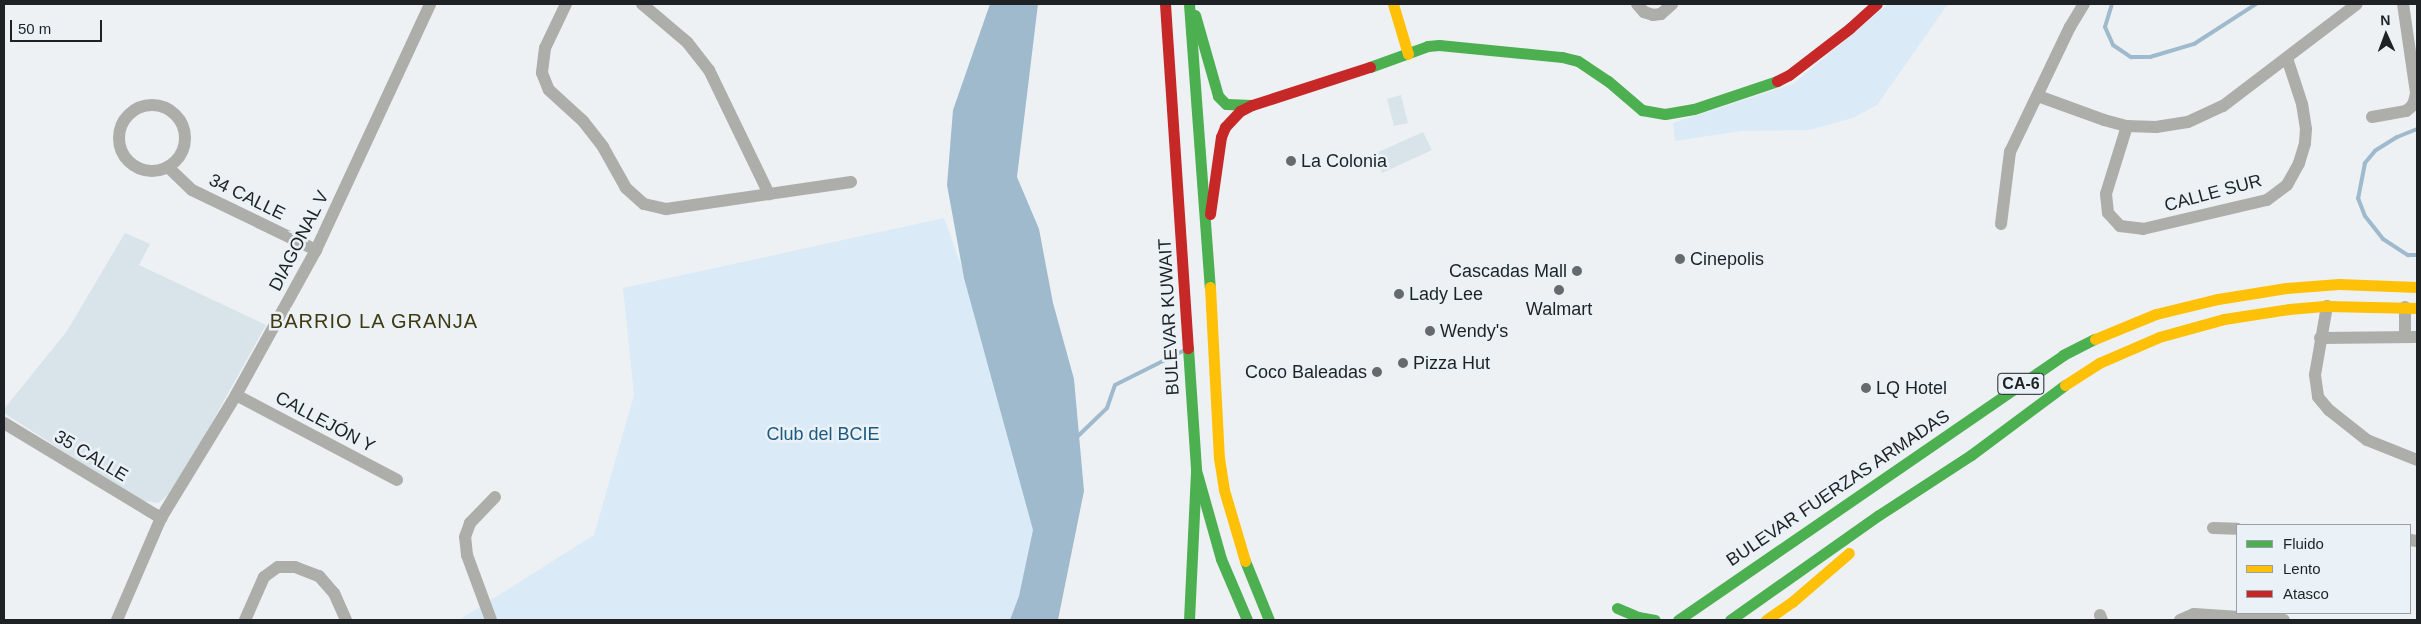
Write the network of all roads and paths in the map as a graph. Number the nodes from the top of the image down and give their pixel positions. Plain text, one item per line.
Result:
1 (430, 4) edge
2 (566, 4) edge
3 (642, 4) edge
4 (1165, 4) edge
5 (1190, 4) edge
6 (1393, 4) edge
7 (1637, 4) edge
8 (1672, 4) edge
9 (1876, 4) edge
10 (2084, 4) edge
11 (2357, 4) edge
12 (2402, 4) edge
13 (1408, 54) junction
14 (2287, 58) junction
15 (2038, 96) junction
16 (1252, 105) junction
17 (2372, 117) dead end
18 (2127, 126) junction
19 (168, 167) junction
20 (851, 182) dead end
21 (769, 194) junction
22 (2001, 224) dead end
23 (1207, 236) junction
24 (316, 250) junction
25 (2417, 287) edge
26 (2327, 306) junction
27 (2411, 307) edge
28 (2411, 337) edge
29 (2320, 338) junction
30 (236, 396) junction
31 (4, 423) edge
32 (2417, 460) edge
33 (1196, 470) junction
34 (397, 480) dead end
35 (495, 497) dead end
36 (1879, 514) junction
37 (161, 518) junction
38 (2213, 528) dead end
39 (2236, 530) edge
40 (1726, 586) junction
41 (1618, 608) dead end
42 (2206, 617) edge
43 (1770, 618) edge
44 (117, 620) edge
45 (245, 620) edge
46 (346, 620) edge
47 (491, 620) edge
48 (1189, 620) edge
49 (1247, 620) edge
50 (1268, 620) edge
51 (1655, 620) edge
52 (1667, 620) edge
53 (1678, 620) edge
54 (1730, 620) edge
55 (2180, 620) edge
56 (2284, 620) edge

1 - 24 street, DIAGONAL V
2 - 21 street
3 - 21 street
4 - 33 main road, BULEVAR KUWAIT
5 - 16 main road
5 - 23 main road
6 - 13 main road
7 - 8 street
9 - 13 main road
10 - 15 street
11 - 14 street
12 - 17 street
13 - 16 main road
14 - 18 street
14 - 18 street, CALLE SUR
15 - 18 street
15 - 22 street
16 - 23 main road
19 - 19 street
19 - 24 street, 34 CALLE
20 - 21 street
23 - 50 main road
24 - 30 street, DIAGONAL V
25 - 40 main road, BULEVAR FUERZAS ARMADAS / CA-6
26 - 27 main road, CA-6
26 - 29 street
26 - 36 main road, CA-6
27 - 28 street
28 - 29 street
29 - 32 street
30 - 34 street, CALLEJÓN Y
30 - 37 street, DIAGONAL V
31 - 37 street, 35 CALLE
33 - 48 main road
33 - 49 main road, BULEVAR KUWAIT
35 - 47 street
36 - 43 main road
36 - 54 main road, CA-6
37 - 44 street, DIAGONAL V
38 - 39 street
40 - 52 main road
40 - 53 main road, BULEVAR FUERZAS ARMADAS / CA-6
41 - 51 main road
42 - 55 street
42 - 56 street
45 - 46 street

